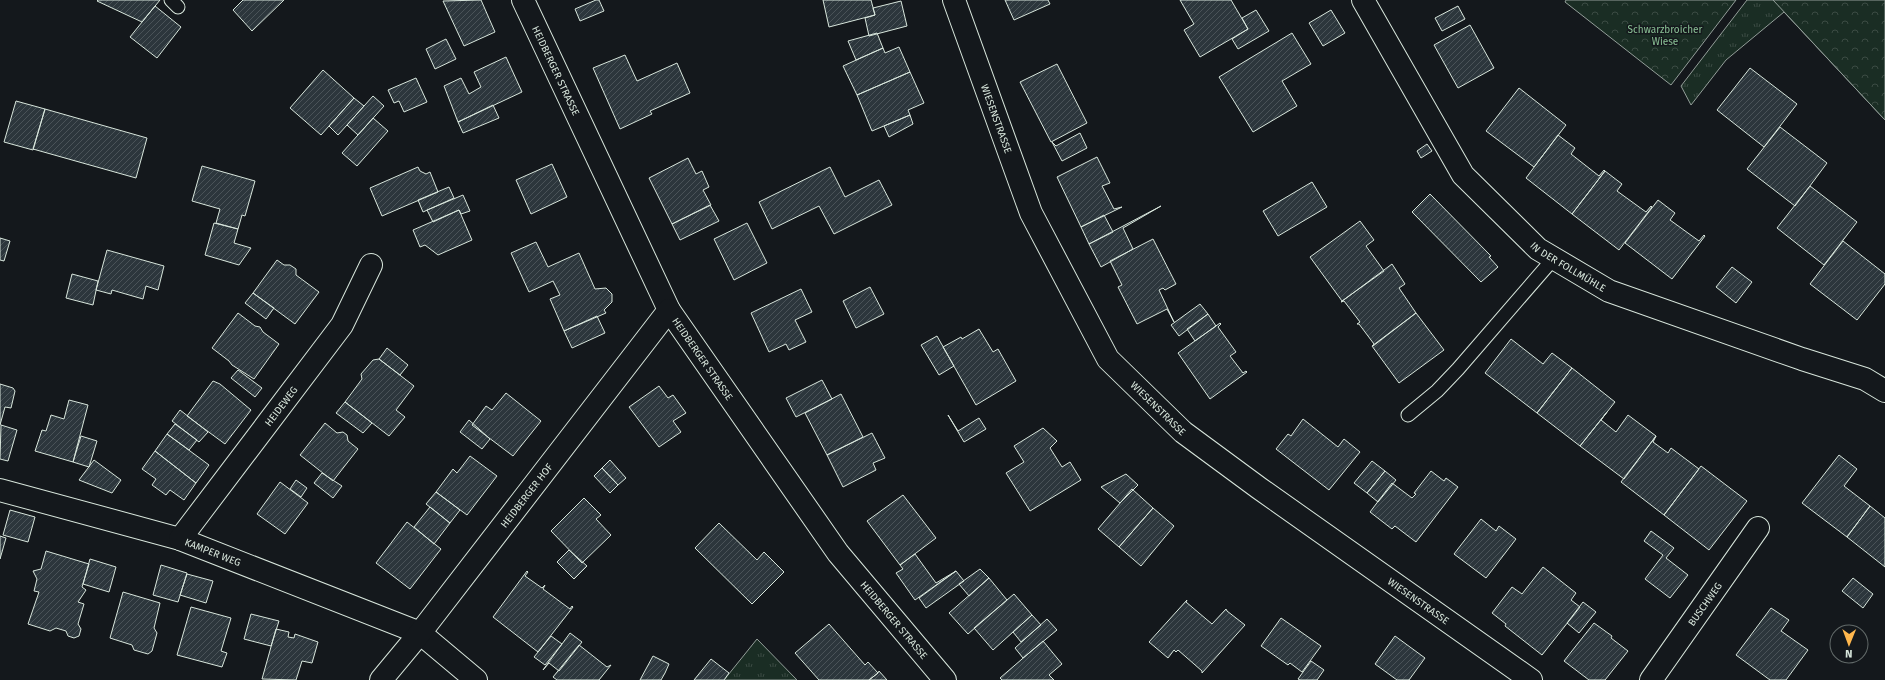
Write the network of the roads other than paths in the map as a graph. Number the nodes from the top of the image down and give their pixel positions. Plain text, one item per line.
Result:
1 (523, 0) edge
2 (954, 0) edge
3 (1363, 0) edge
4 (1554, 258) junction
5 (371, 266) dead end
6 (669, 310) junction
7 (1885, 391) edge
8 (1408, 415) dead end
9 (0, 490) edge
10 (1758, 528) dead end
11 (180, 539) junction
12 (420, 633) junction
13 (381, 680) edge
14 (476, 680) edge
15 (945, 680) edge
16 (1531, 680) edge
17 (1651, 680) edge

1 - 6 street, HEIDBERGER STRASSE
2 - 16 street, WIESENSTRASSE
3 - 4 street, IN DER FOLLMÜHLE
4 - 7 street, IN DER FOLLMÜHLE
4 - 8 lane
5 - 11 street, HEIDEWEG
6 - 12 street, HEIDBERGER HOF
6 - 15 street, HEIDBERGER STRASSE
9 - 11 street, KAMPER WEG
10 - 17 street, BUSCHWEG
11 - 12 street, KAMPER WEG
12 - 13 street, HEIDBERGER HOF
12 - 14 street

